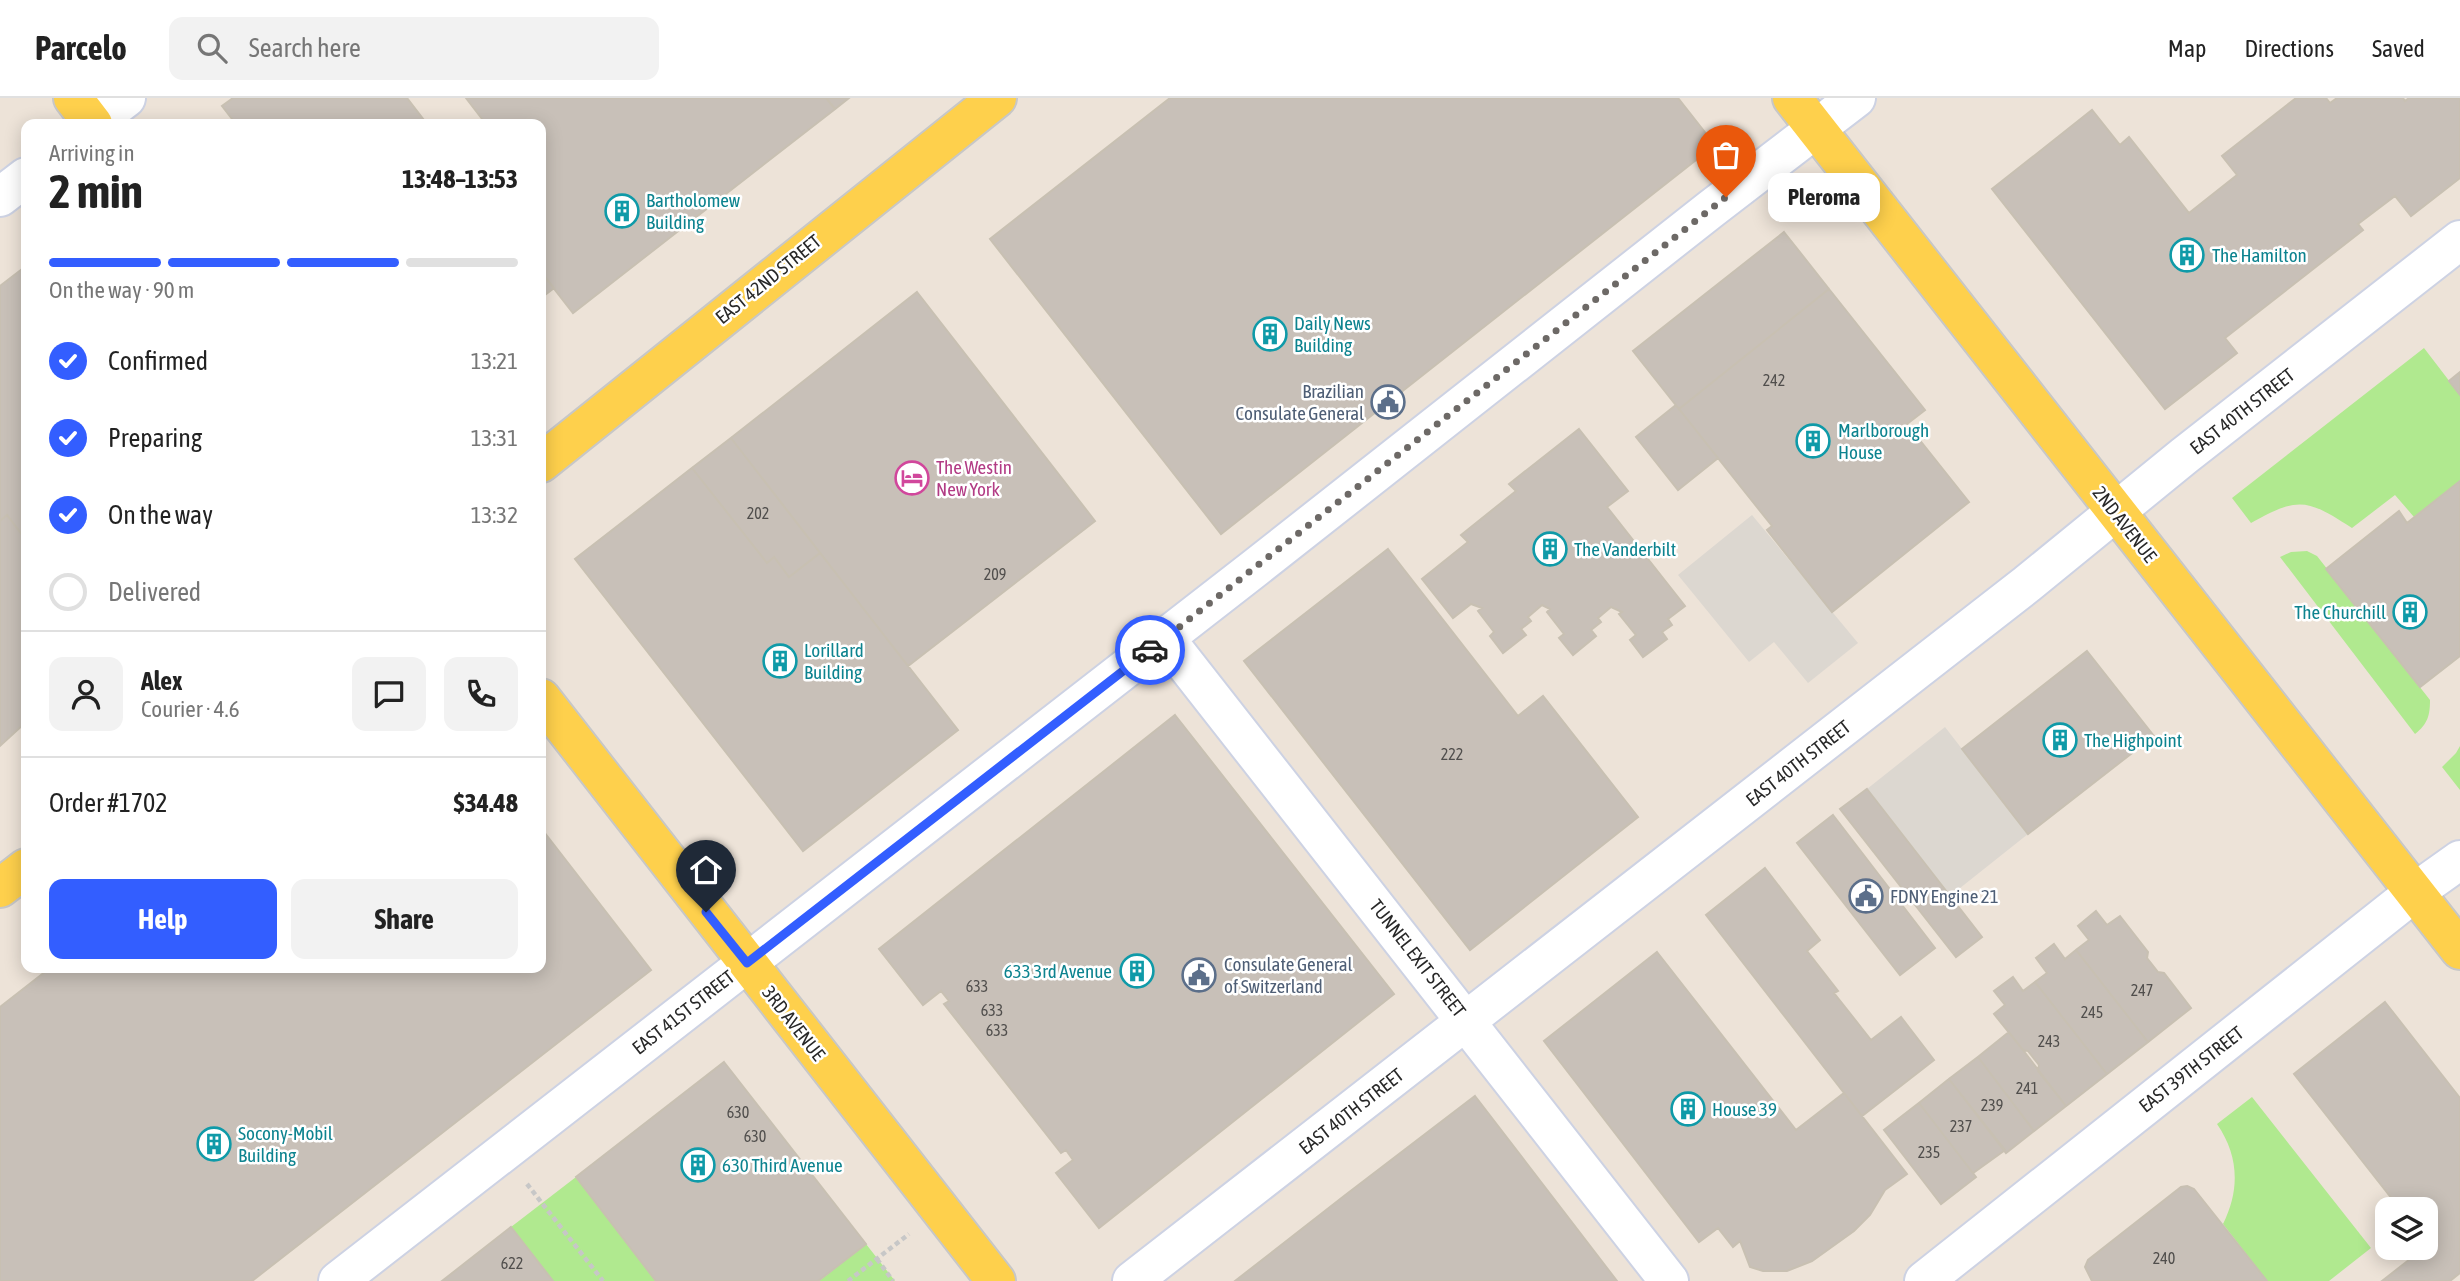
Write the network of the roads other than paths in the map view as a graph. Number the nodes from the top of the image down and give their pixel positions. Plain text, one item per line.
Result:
1 (73, 98) edge
2 (126, 98) edge
3 (997, 98) edge
4 (1792, 98) edge
5 (1856, 98) edge
6 (88, 119) edge
7 (99, 119) edge
8 (1816, 130) junction
9 (21, 181) edge
10 (0, 197) edge
11 (2460, 240) edge
12 (546, 459) edge
13 (2116, 512) junction
14 (1165, 638) junction
15 (546, 704) edge
16 (2460, 860) edge
17 (21, 872) edge
18 (0, 888) edge
19 (2415, 892) junction
20 (2460, 950) edge
21 (747, 963) junction
22 (1468, 1021) junction
23 (338, 1281) edge
24 (996, 1281) edge
25 (1132, 1281) edge
26 (1669, 1281) edge
27 (1924, 1281) edge

1 - 6 main road
2 - 7 street
3 - 12 main road, EAST 42ND STREET
4 - 8 main road, 2ND AVENUE
5 - 8 street, EAST 41ST STREET
8 - 13 main road, 2ND AVENUE
8 - 14 street, EAST 41ST STREET
9 - 10 street
11 - 13 street, EAST 40TH STREET
13 - 19 main road, 2ND AVENUE
13 - 22 street, EAST 40TH STREET
14 - 21 street, EAST 41ST STREET
14 - 22 street, TUNNEL EXIT STREET
15 - 21 main road, 3RD AVENUE
16 - 19 street, EAST 39TH STREET
17 - 18 main road
19 - 20 main road, 2ND AVENUE
19 - 27 street, EAST 39TH STREET
21 - 23 street, EAST 41ST STREET
21 - 24 main road, 3RD AVENUE
22 - 25 street, EAST 40TH STREET
22 - 26 street, TUNNEL EXIT STREET

